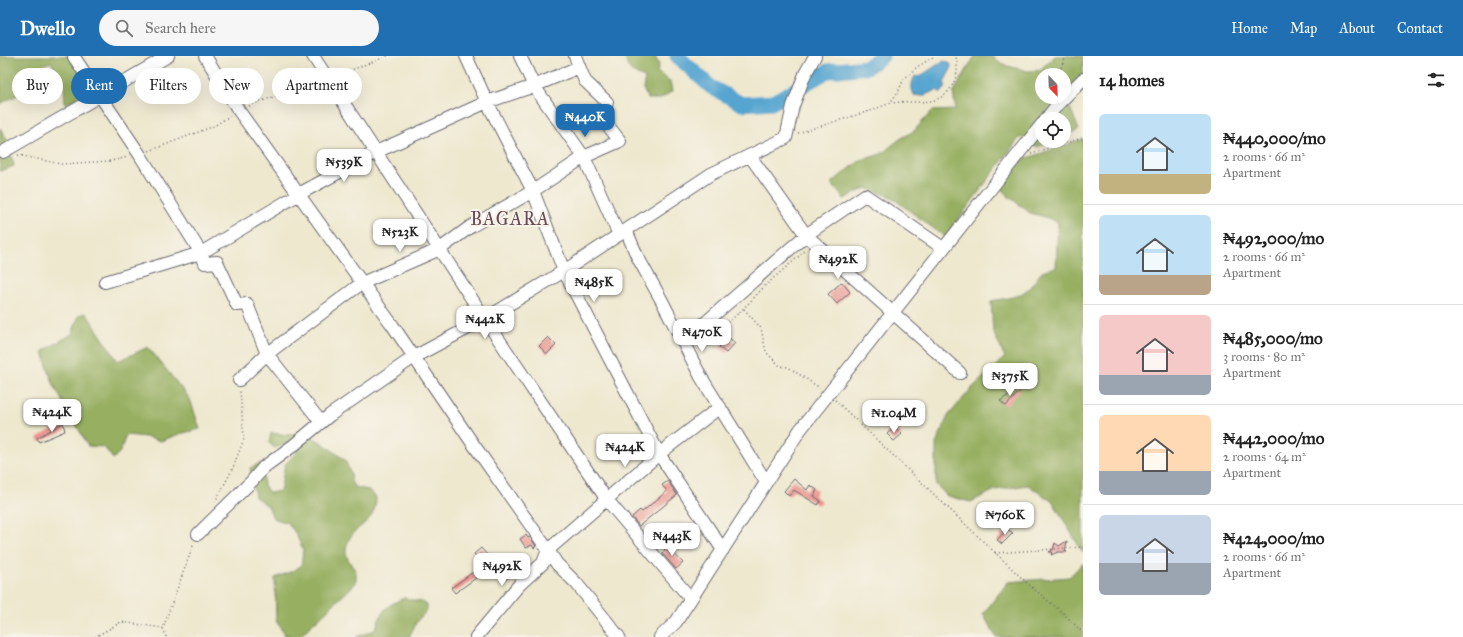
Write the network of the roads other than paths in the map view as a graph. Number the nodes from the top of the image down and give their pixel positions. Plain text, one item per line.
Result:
1 (168, 56) edge
2 (205, 56) edge
3 (313, 56) edge
4 (466, 56) edge
5 (520, 56) edge
6 (815, 56) edge
7 (74, 57) edge
8 (577, 61) edge
9 (82, 68) edge
10 (1083, 79) edge
11 (127, 80) edge
12 (534, 86) junction
13 (487, 102) junction
14 (85, 104) edge
15 (106, 104) edge
16 (1052, 112) edge
17 (1035, 133) edge
18 (3, 152) road end
19 (376, 152) junction
20 (750, 156) junction
21 (584, 157) junction
22 (533, 191) junction
23 (299, 194) junction
24 (623, 232) junction
25 (810, 239) junction
26 (943, 248) junction
27 (440, 249) junction
28 (201, 253) junction
29 (564, 271) junction
30 (105, 282) dead end
31 (362, 282) junction
32 (893, 312) junction
33 (485, 319) junction
34 (684, 342) junction
35 (268, 354) junction
36 (414, 357) junction
37 (960, 373) dead end
38 (239, 380) dead end
39 (720, 407) junction
40 (321, 422) junction
41 (659, 454) junction
42 (766, 482) junction
43 (606, 500) junction
44 (198, 534) dead end
45 (548, 550) junction
46 (723, 550) junction
47 (691, 599) junction
48 (476, 637) edge
49 (619, 637) edge
50 (660, 637) edge

1 - 11 street
2 - 23 street
3 - 19 street
4 - 13 street
5 - 12 street
6 - 20 street
7 - 9 street
8 - 12 street
8 - 21 street
10 - 16 street
12 - 13 street
12 - 21 street
13 - 19 street
13 - 22 street
14 - 18 street
15 - 28 street
17 - 26 street
19 - 23 street
19 - 27 street
20 - 24 street
20 - 25 street
21 - 22 street
21 - 24 street
22 - 27 street
22 - 29 street
23 - 28 street
23 - 31 street
24 - 29 street
24 - 34 street
25 - 26 street
25 - 32 street
25 - 34 street
26 - 32 street
27 - 31 street
27 - 33 street
28 - 30 street
28 - 35 street
29 - 33 street
29 - 41 street
31 - 35 street
31 - 36 street
32 - 37 street
32 - 42 street
33 - 36 street
33 - 43 street
34 - 39 street
35 - 38 street
35 - 40 street
36 - 40 street
36 - 45 street
39 - 41 street
39 - 42 street
40 - 44 street
41 - 43 street
41 - 46 street
42 - 46 street
43 - 45 street
43 - 47 street
45 - 48 street
45 - 49 street
46 - 47 street
47 - 50 street

